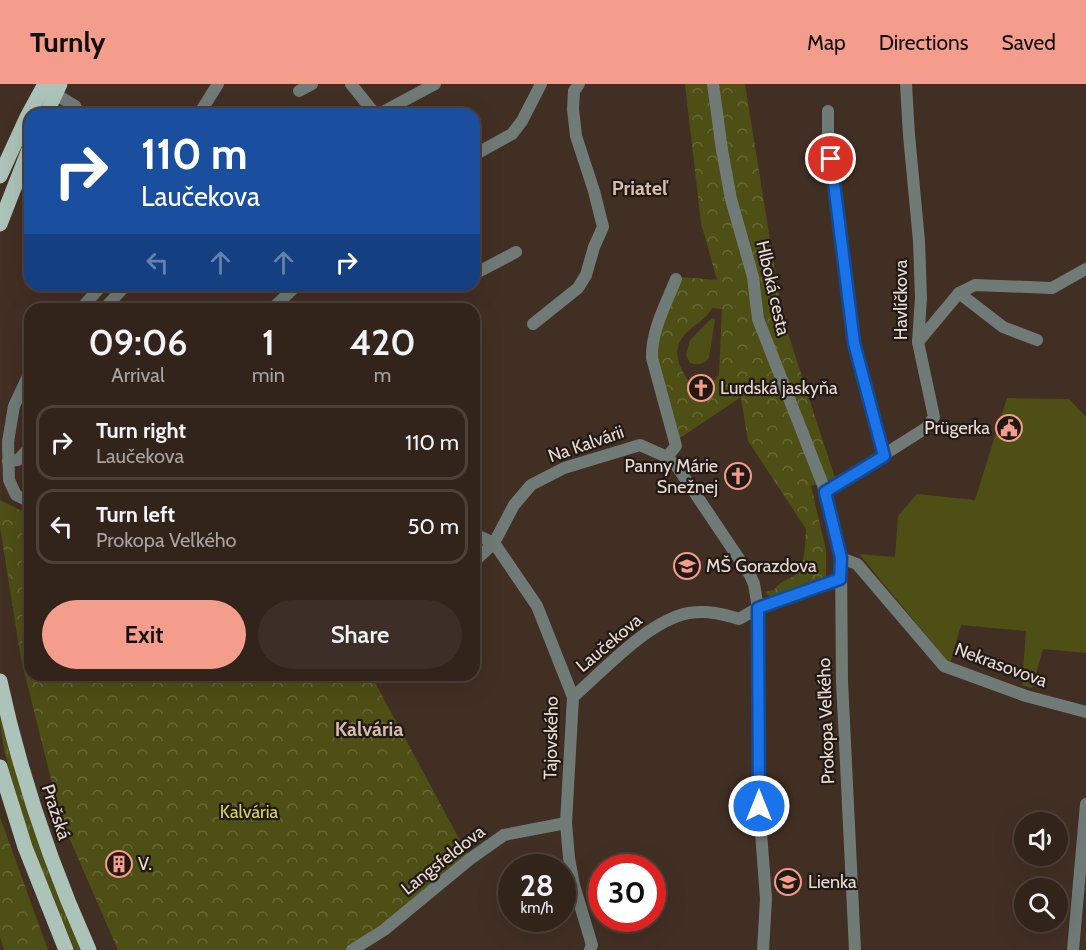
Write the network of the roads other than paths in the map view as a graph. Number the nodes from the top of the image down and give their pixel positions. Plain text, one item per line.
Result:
1 (218, 84) edge
2 (312, 84) edge
3 (351, 84) edge
4 (435, 84) edge
5 (541, 84) edge
6 (579, 84) edge
7 (713, 84) edge
8 (906, 84) edge
9 (53, 87) edge
10 (299, 92) dead end
11 (35, 108) edge
12 (48, 108) edge
13 (76, 108) edge
14 (203, 108) edge
15 (377, 108) edge
16 (391, 108) edge
17 (828, 111) dead end
18 (24, 124) edge
19 (480, 152) edge
20 (24, 163) edge
21 (0, 176) edge
22 (0, 225) edge
23 (516, 252) dead end
24 (1086, 269) edge
25 (480, 271) edge
26 (676, 279) dead end
27 (97, 291) edge
28 (120, 291) edge
29 (291, 291) edge
30 (959, 293) junction
31 (86, 303) edge
32 (110, 303) edge
33 (278, 303) edge
34 (533, 324) dead end
35 (1037, 340) dead end
36 (918, 342) junction
37 (24, 385) edge
38 (24, 454) edge
39 (884, 456) junction
40 (667, 457) junction
41 (8, 461) junction
42 (825, 492) junction
43 (24, 498) edge
44 (480, 537) edge
45 (494, 543) junction
46 (480, 556) edge
47 (841, 558) junction
48 (840, 579) junction
49 (758, 608) junction
50 (0, 681) edge
51 (573, 697) junction
52 (1086, 712) edge
53 (0, 767) edge
54 (1086, 804) edge
55 (566, 823) junction
56 (66, 950) edge
57 (89, 950) edge
58 (352, 950) edge
59 (590, 950) edge
60 (763, 950) edge
61 (855, 950) edge
62 (1073, 950) edge

1 - 14 street
2 - 10 street
3 - 15 street
4 - 16 street
5 - 19 street
6 - 34 street
7 - 42 street, Hlboká cesta
8 - 36 street, Havlíčkova
9 - 11 main road
9 - 12 main road
9 - 13 street
17 - 39 street
18 - 21 main road
20 - 22 main road
23 - 25 street
24 - 30 street
26 - 40 street
27 - 31 street
28 - 32 street
29 - 33 street
30 - 35 street
30 - 36 street
36 - 39 street, Havlíčkova
37 - 41 street
38 - 41 street
39 - 42 street, Havlíčkova
40 - 45 street, Na Kalvárii
40 - 49 street
41 - 43 street
42 - 47 street, Prokopa Veľkého
44 - 45 street
45 - 46 street, Na Kalvárii
45 - 51 street, Tajovského
47 - 48 street, Prokopa Veľkého
47 - 52 street, Nekrasovova
48 - 49 street, Laučekova
48 - 61 street, Prokopa Veľkého
49 - 51 street, Laučekova
49 - 60 street
50 - 57 main road, Pražská
51 - 55 street, Tajovského
53 - 56 main road
54 - 62 street
55 - 58 street, Langsfeldova
55 - 59 street, Tajovského

